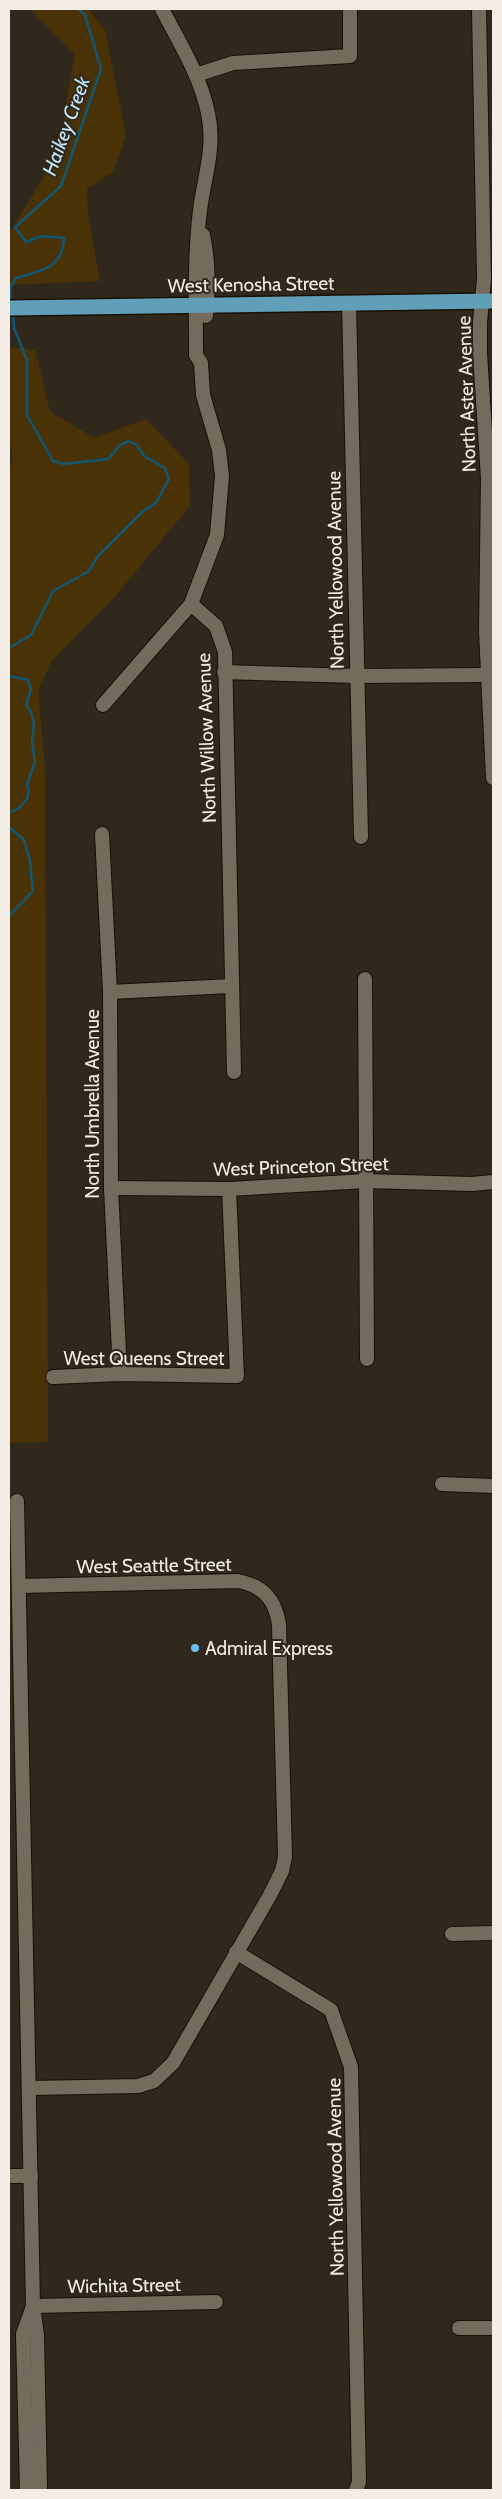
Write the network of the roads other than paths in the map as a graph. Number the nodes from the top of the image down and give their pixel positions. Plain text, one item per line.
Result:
1 (162, 9) edge
2 (350, 9) edge
3 (479, 9) edge
4 (196, 75) junction
5 (487, 163) edge
6 (487, 301) edge
7 (349, 303) junction
8 (201, 305) junction
9 (9, 308) edge
10 (490, 510) edge
11 (191, 604) junction
12 (490, 631) edge
13 (224, 672) junction
14 (488, 675) junction
15 (356, 676) junction
16 (103, 705) dead end
17 (492, 760) edge
18 (493, 778) edge
19 (102, 834) dead end
20 (361, 837) dead end
21 (365, 979) dead end
22 (232, 986) junction
23 (110, 992) junction
24 (234, 1072) dead end
25 (366, 1180) junction
26 (493, 1182) edge
27 (111, 1188) junction
28 (229, 1188) junction
29 (367, 1359) dead end
30 (120, 1374) junction
31 (53, 1377) dead end
32 (442, 1484) dead end
33 (493, 1486) edge
34 (17, 1501) dead end
35 (19, 1586) junction
36 (493, 1933) edge
37 (452, 1934) dead end
38 (236, 1952) junction
39 (30, 2088) junction
40 (9, 2176) edge
41 (31, 2176) junction
42 (216, 2302) dead end
43 (33, 2306) junction
44 (459, 2328) dead end
45 (493, 2328) edge
46 (359, 2487) edge
47 (27, 2490) edge
48 (40, 2490) edge

1 - 4 street
2 - 4 street
3 - 5 street, North Aster Avenue
4 - 8 street
5 - 6 street, North Aster Avenue
6 - 7 main road, West Kenosha Street
6 - 10 street, North Aster Avenue
7 - 8 main road, West Kenosha Street
7 - 15 street, North Yellowood Avenue
8 - 9 main road, West Kenosha Street
8 - 11 street
10 - 12 street, North Aster Avenue
11 - 13 street, North Willow Avenue
11 - 16 street
12 - 14 street, North Aster Avenue
13 - 15 street
13 - 22 street, North Willow Avenue
14 - 15 street
14 - 17 street, North Aster Avenue
15 - 20 street, North Yellowood Avenue
17 - 18 street, North Aster Avenue
19 - 23 street, North Umbrella Avenue
21 - 25 street
22 - 23 street
22 - 24 street, North Willow Avenue
23 - 27 street, North Umbrella Avenue
25 - 26 street, West Princeton Street
25 - 28 street, West Princeton Street
25 - 29 street
27 - 28 street, West Princeton Street
27 - 30 street, North Umbrella Avenue
28 - 30 street, West Queens Street
30 - 31 street, West Queens Street
32 - 33 street
34 - 35 street
35 - 38 street, West Seattle Street
35 - 39 street
36 - 37 street
38 - 39 street
38 - 46 street, North Yellowood Avenue
39 - 41 street
40 - 41 street
41 - 43 street
42 - 43 street, Wichita Street
43 - 47 street
43 - 48 street
44 - 45 street

